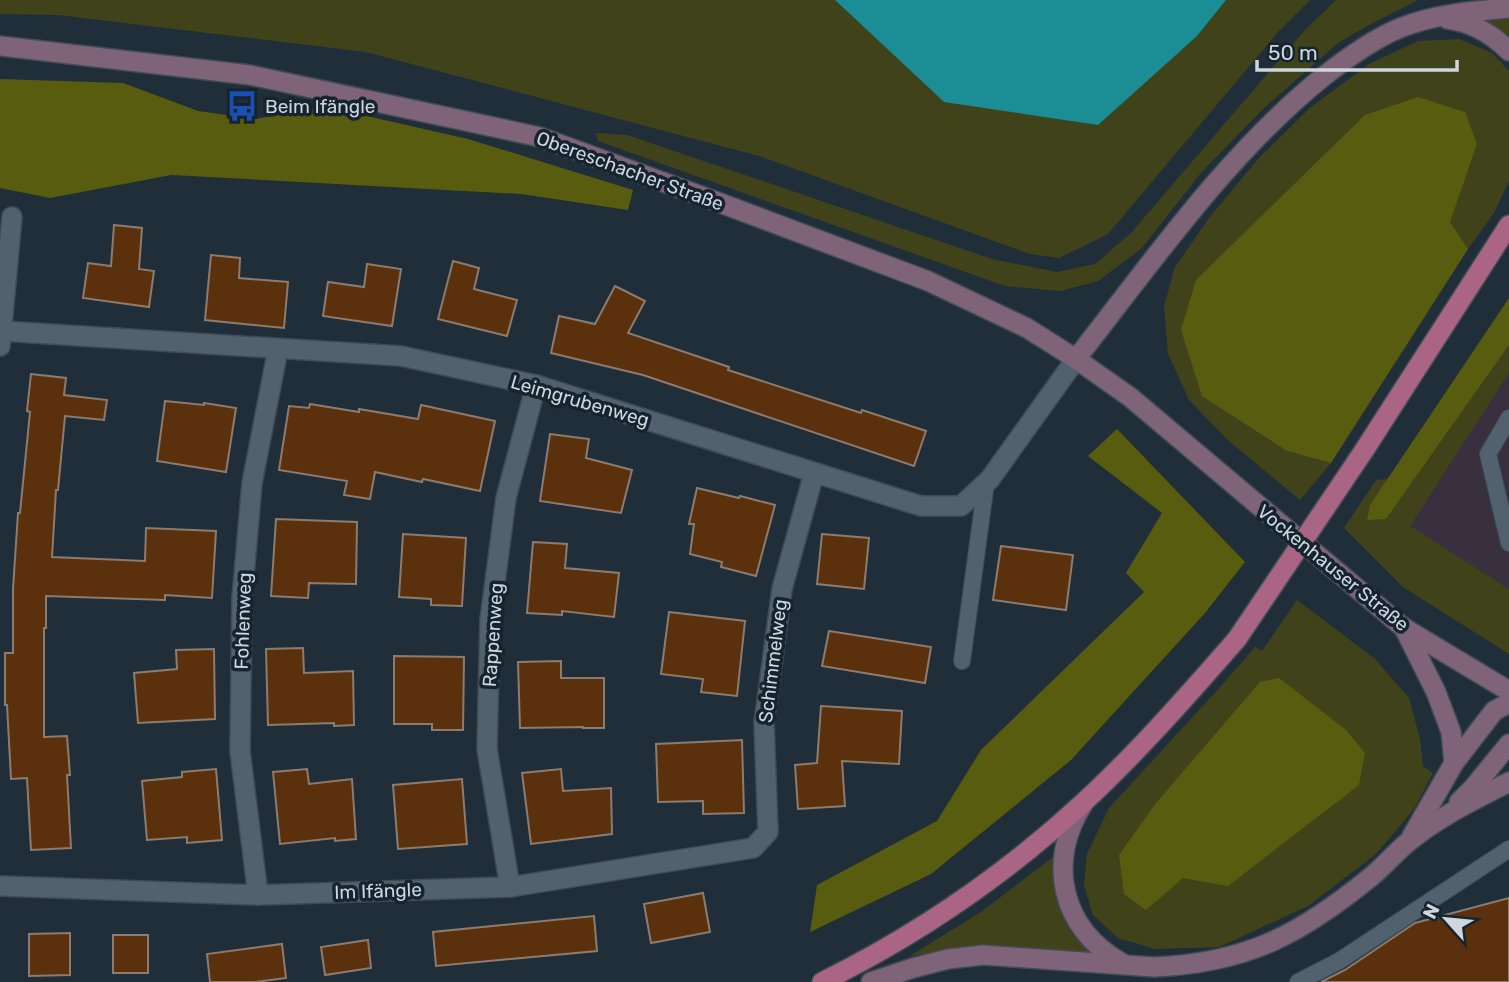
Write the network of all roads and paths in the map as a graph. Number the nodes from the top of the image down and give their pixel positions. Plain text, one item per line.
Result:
1 (1509, 8) edge
2 (1436, 18) junction
3 (0, 46) edge
4 (1509, 51) edge
5 (12, 217) dead end
6 (1509, 225) edge
7 (1, 339) edge
8 (278, 349) junction
9 (1076, 359) junction
10 (536, 385) junction
11 (1509, 418) edge
12 (1200, 458) joint
13 (814, 473) junction
14 (986, 483) junction
15 (1509, 543) edge
16 (1404, 628) junction
17 (962, 661) dead end
18 (1509, 691) edge
19 (1509, 703) edge
20 (1509, 744) edge
21 (1454, 763) junction
22 (1509, 782) edge
23 (1085, 801) junction
24 (1448, 813) junction
25 (1408, 842) junction
26 (753, 848) joint
27 (1509, 849) edge
28 (0, 886) edge
29 (510, 887) junction
30 (258, 895) junction
31 (1126, 965) junction
32 (822, 982) edge
33 (871, 982) edge
34 (1298, 982) edge

1 - 2 main road
2 - 4 main road
2 - 9 main road
3 - 9 main road, Obereschacher Straße
5 - 7 street
6 - 23 main road, bridge
7 - 8 street, Leimgrubenweg
8 - 10 street, Leimgrubenweg
8 - 30 street, Fohlenweg
9 - 12 main road, Obereschacher Straße
9 - 14 street, Leimgrubenweg
10 - 13 street, Leimgrubenweg
10 - 29 street, Rappenweg
11 - 15 lane
12 - 16 main road, Vockenhauser Straße
13 - 14 street, Leimgrubenweg
13 - 26 street, Schimmelweg
14 - 17 lane
16 - 18 main road, Vockenhauser Straße
16 - 21 main road
19 - 21 main road
20 - 24 main road
21 - 25 main road
22 - 24 main road
23 - 31 main road
23 - 32 main road
24 - 25 main road
25 - 31 main road
26 - 29 street, Im Ifängle
27 - 34 lane
28 - 30 street, Im Ifängle
29 - 30 street, Im Ifängle
31 - 33 main road

